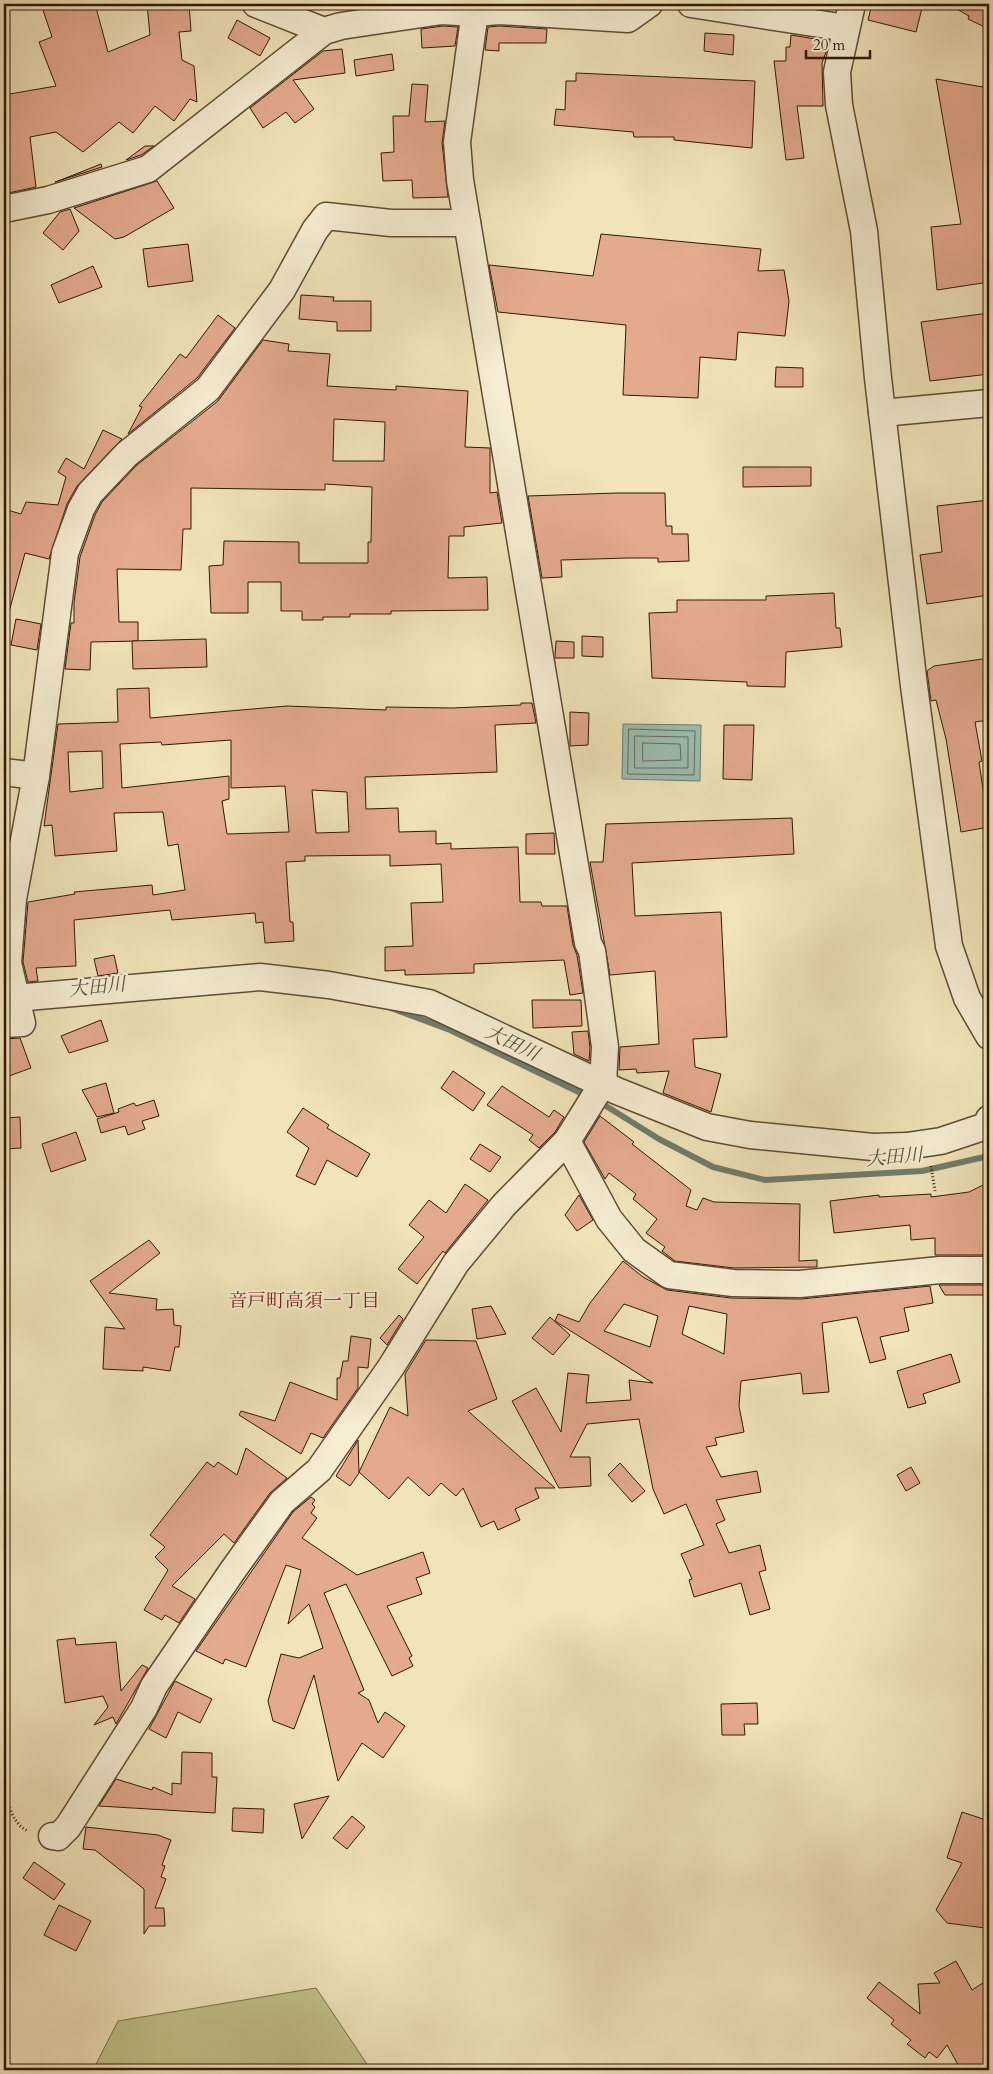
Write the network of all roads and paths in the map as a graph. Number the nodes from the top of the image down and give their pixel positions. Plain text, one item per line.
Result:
1 (256, 4) edge
2 (649, 4) edge
3 (691, 4) edge
4 (476, 9) edge
5 (849, 16) edge
6 (324, 31) junction
7 (4, 209) edge
8 (467, 223) junction
9 (989, 403) edge
10 (882, 413) junction
11 (4, 772) edge
12 (36, 776) junction
13 (15, 998) junction
14 (4, 1024) edge
15 (989, 1036) edge
16 (603, 1083) junction
17 (989, 1119) edge
18 (566, 1141) junction
19 (989, 1270) edge
20 (4, 1791) edge
21 (52, 1836) joint

1 - 6 street
2 - 4 street
3 - 5 street
4 - 6 street
4 - 8 street
5 - 10 street
6 - 7 street
8 - 12 street
8 - 16 street
9 - 10 street
10 - 15 street
11 - 12 street
12 - 13 street
13 - 14 street
13 - 16 street
16 - 17 street
16 - 18 street
18 - 19 street
18 - 21 street
20 - 21 path

